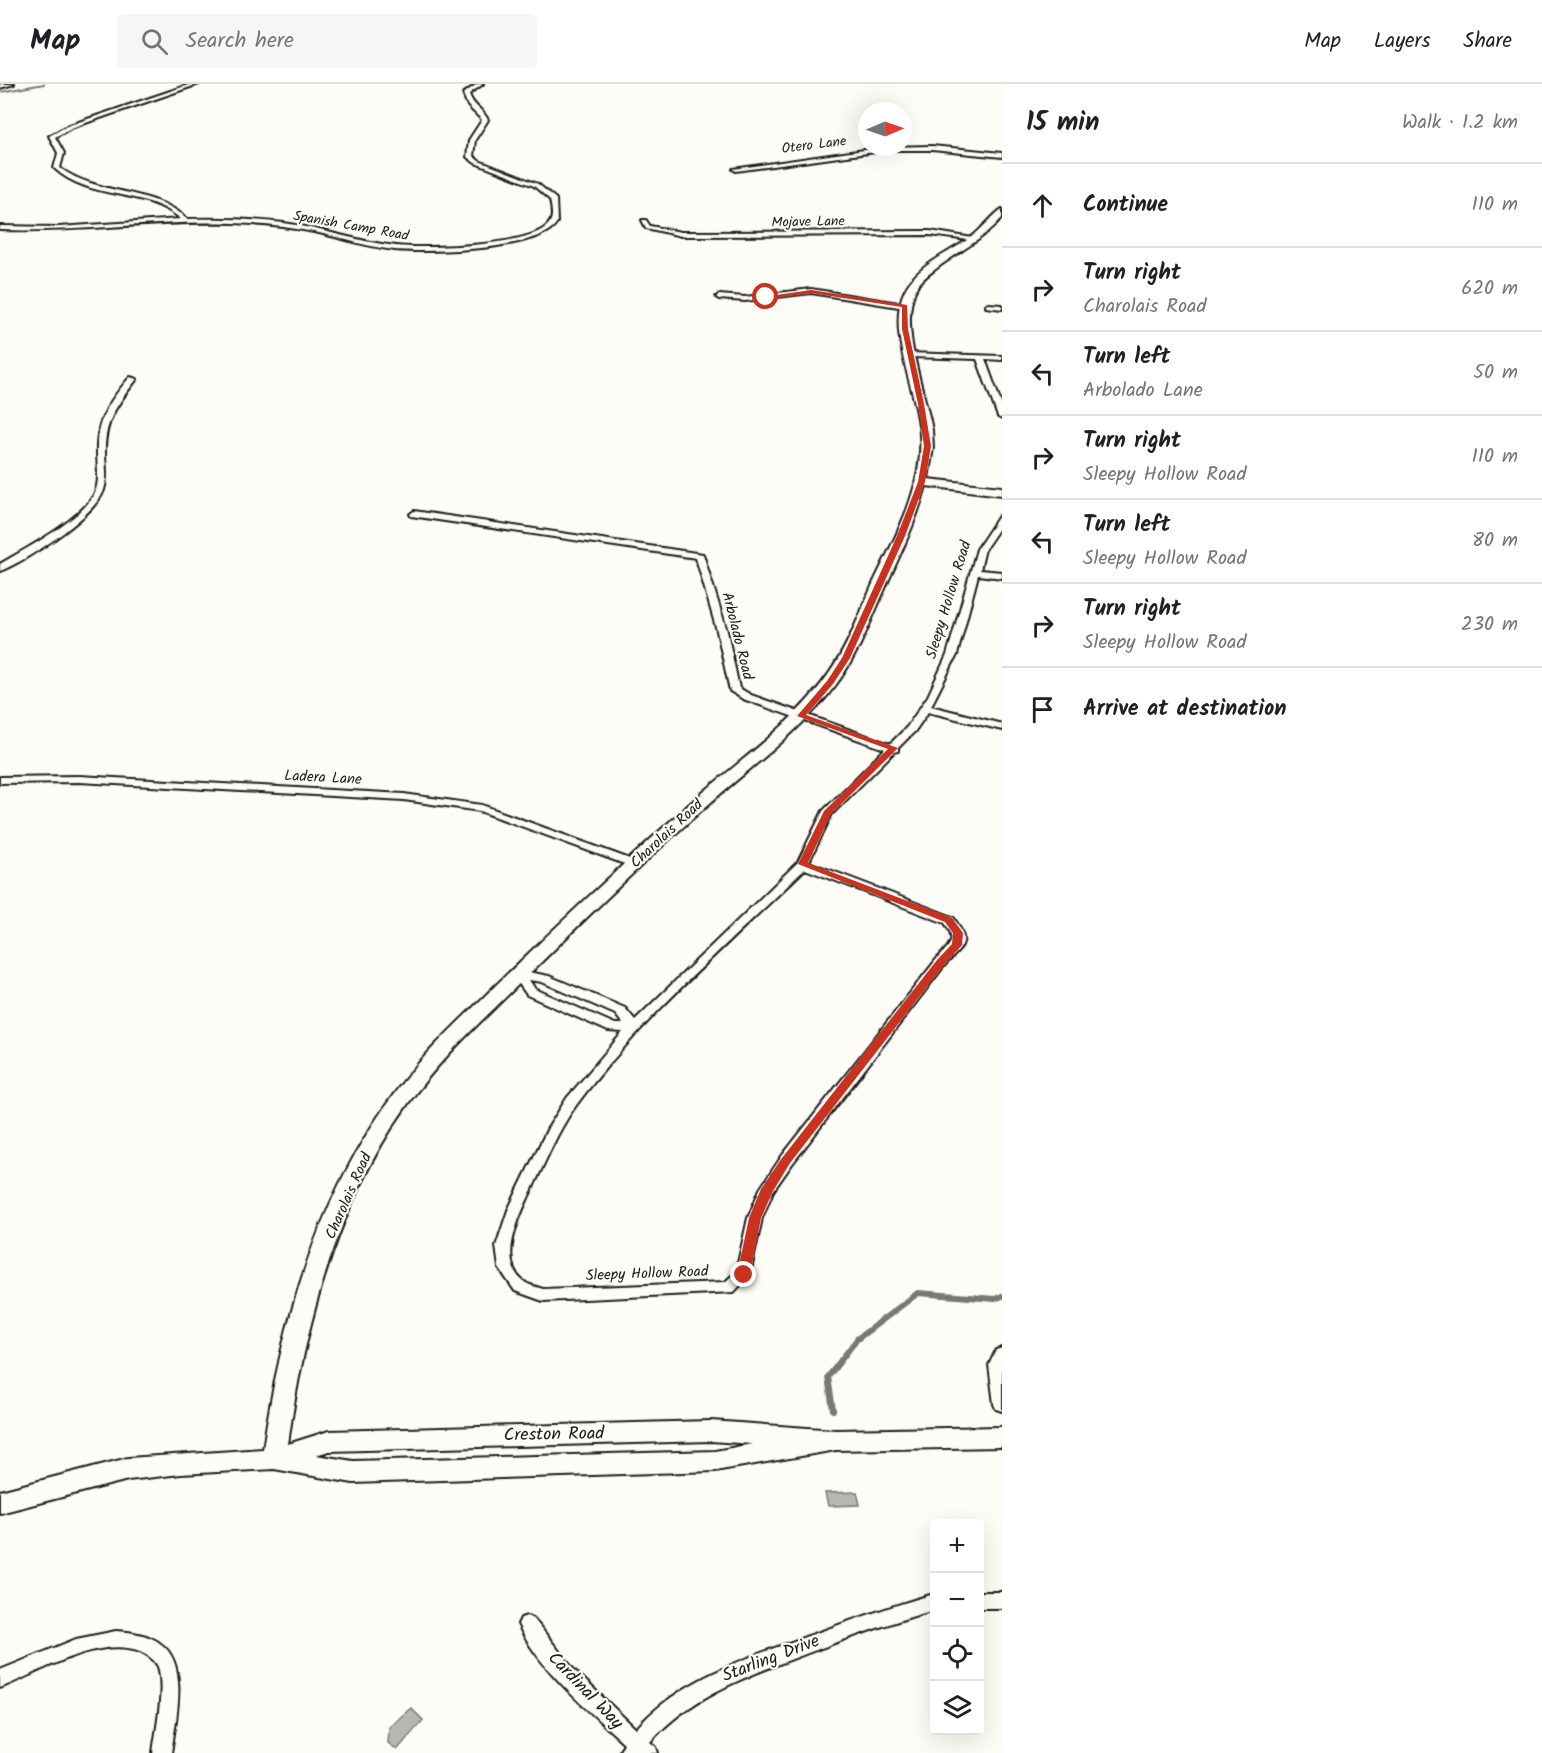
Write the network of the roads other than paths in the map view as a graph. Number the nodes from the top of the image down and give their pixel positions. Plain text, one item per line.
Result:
1 (10, 84) edge
2 (196, 84) edge
3 (480, 84) edge
4 (0, 86) edge
5 (1002, 155) edge
6 (736, 169) dead end
7 (1002, 212) edge
8 (186, 221) junction
9 (644, 221) dead end
10 (0, 228) edge
11 (976, 238) junction
12 (719, 297) dead end
13 (905, 306) junction
14 (988, 306) dead end
15 (1002, 307) edge
16 (910, 355) junction
17 (981, 357) junction
18 (1002, 358) edge
19 (133, 379) dead end
20 (1002, 417) edge
21 (922, 482) junction
22 (1002, 491) edge
23 (414, 514) dead end
24 (1002, 518) edge
25 (0, 568) edge
26 (976, 572) junction
27 (1002, 575) edge
28 (926, 708) junction
29 (801, 716) junction
30 (1002, 727) edge
31 (894, 748) junction
32 (0, 780) edge
33 (634, 864) junction
34 (802, 864) junction
35 (519, 974) junction
36 (634, 1028) junction
37 (1002, 1354) edge
38 (1002, 1404) edge
39 (1002, 1437) edge
40 (274, 1459) junction
41 (0, 1502) edge
42 (984, 1600) edge
43 (1002, 1600) edge
44 (930, 1603) edge
45 (526, 1624) dead end
46 (0, 1679) edge
47 (638, 1749) edge
48 (162, 1753) edge

1 - 4 street
2 - 8 street
3 - 8 street, Spanish Camp Road
5 - 6 street, Otero Lane
7 - 11 street, Charolais Road
8 - 10 street, Spanish Camp Road
9 - 11 street, Mojave Lane
11 - 13 street, Charolais Road
12 - 13 street
13 - 16 street, Charolais Road
14 - 15 street
16 - 17 street
16 - 21 street, Charolais Road
17 - 18 street
17 - 20 street
19 - 25 street
21 - 22 street
21 - 29 street, Charolais Road
23 - 29 street, Arbolado Road
24 - 26 street, Sleepy Hollow Road
26 - 27 street
26 - 28 street, Sleepy Hollow Road
28 - 30 street
28 - 31 street, Sleepy Hollow Road
29 - 31 street
29 - 33 street, Charolais Road
31 - 34 street, Sleepy Hollow Road
32 - 33 street, Ladera Lane
33 - 35 street, Charolais Road
34 - 36 street, Sleepy Hollow Road
34 - 36 street, Sleepy Hollow Road
35 - 36 street
35 - 36 street
35 - 40 street, Charolais Road
37 - 38 street
39 - 40 street, Creston Road
40 - 41 street, Creston Road
42 - 43 street
44 - 47 street, Starling Drive
45 - 47 street, Cardinal Way
46 - 48 street

